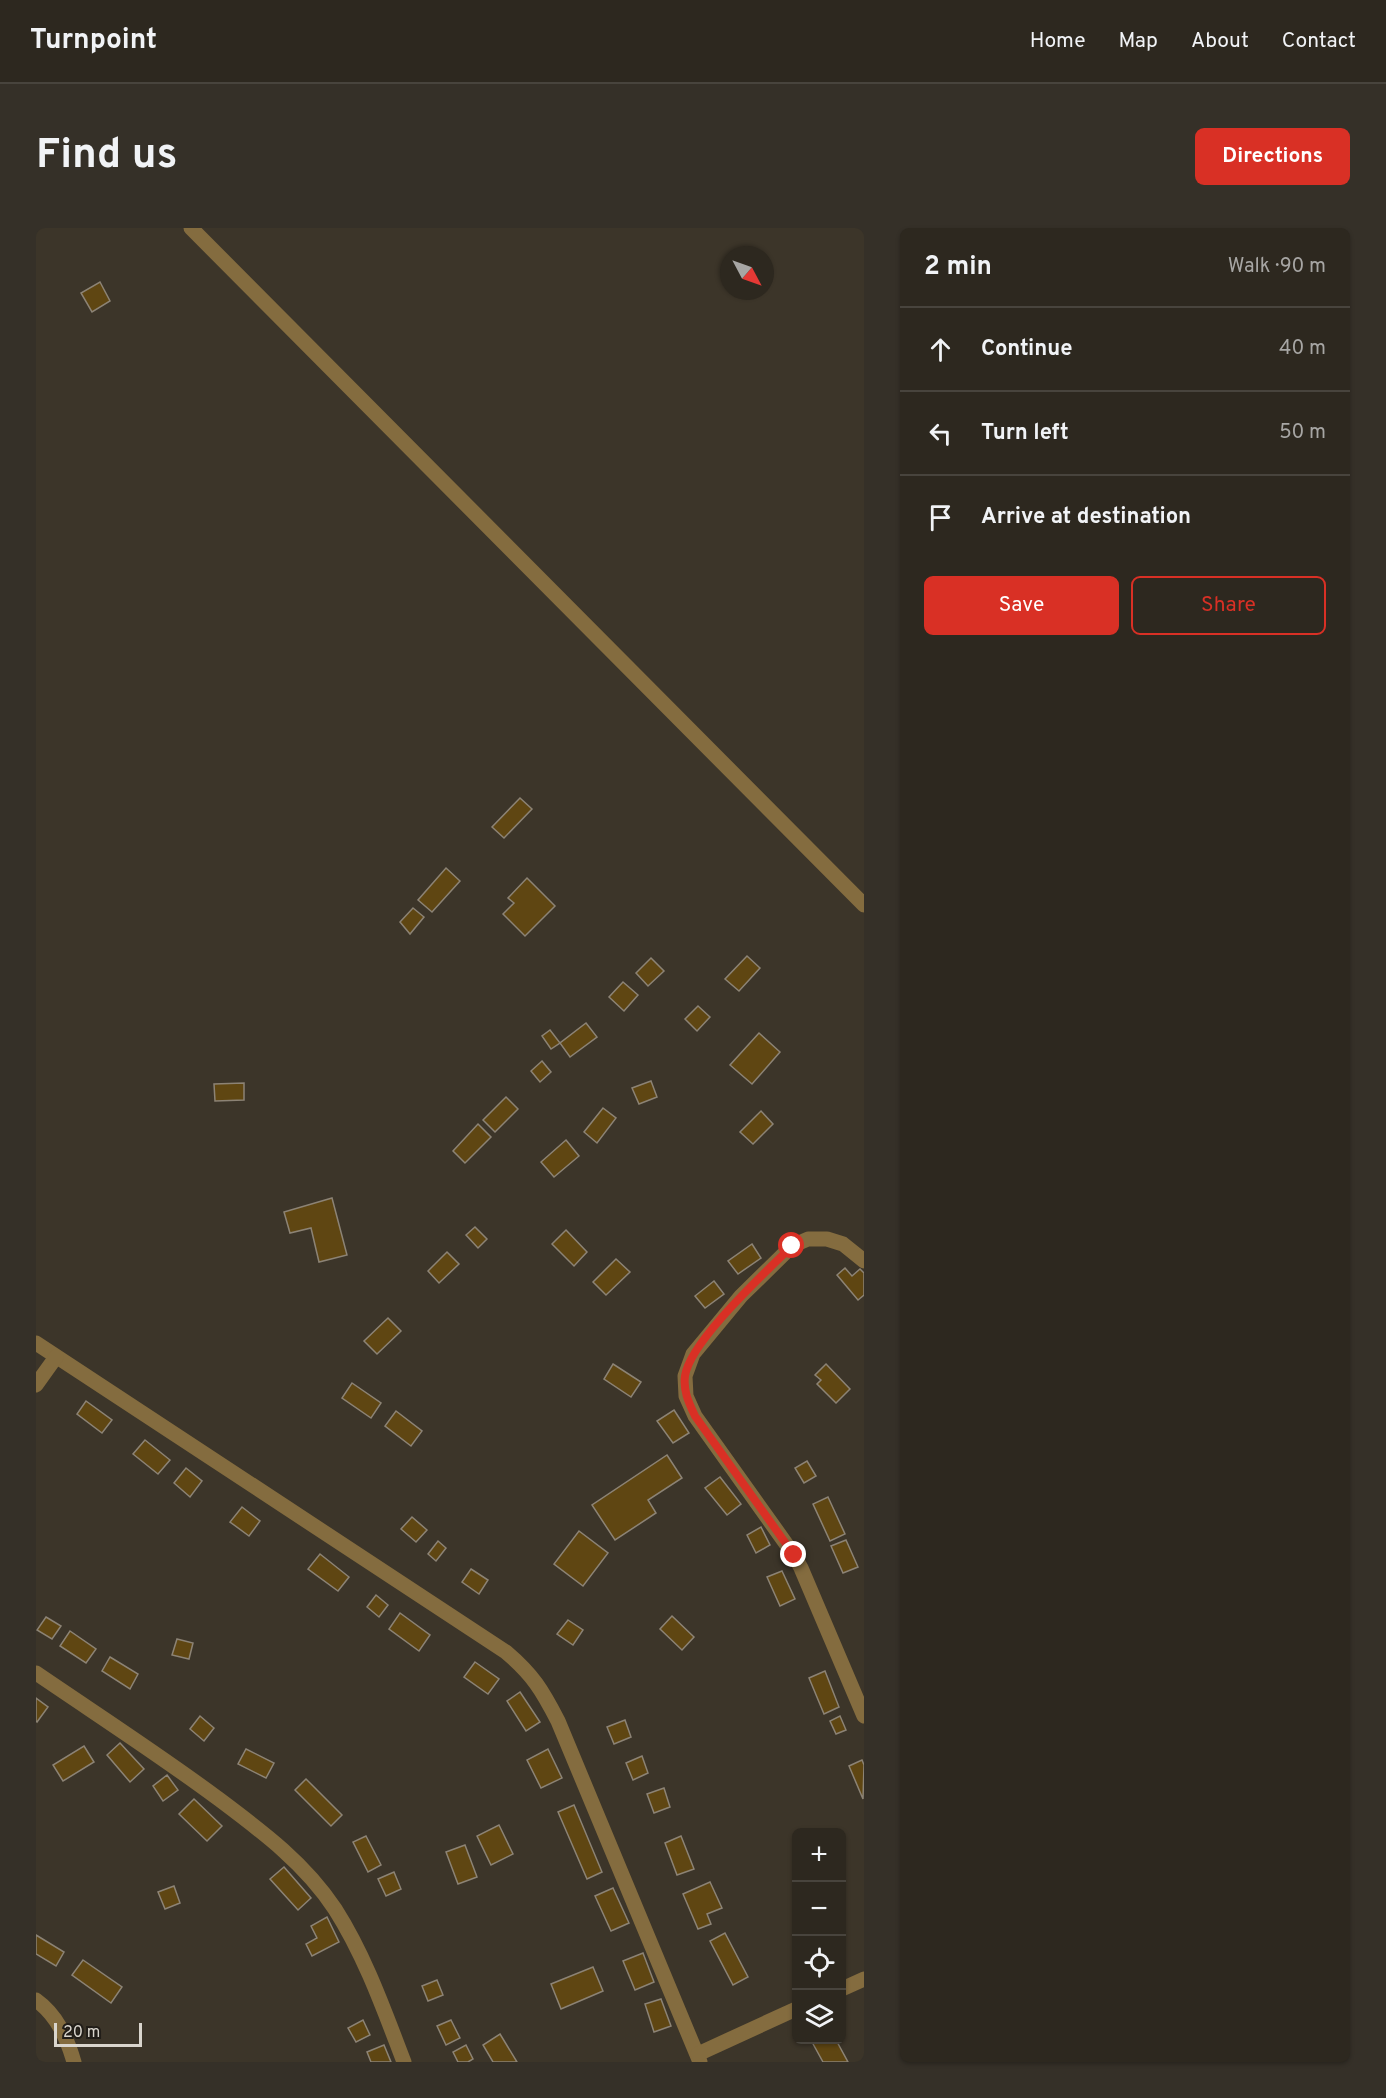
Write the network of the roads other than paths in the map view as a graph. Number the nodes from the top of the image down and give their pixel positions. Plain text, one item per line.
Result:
1 (191, 228) edge
2 (864, 905) edge
3 (864, 1261) edge
4 (36, 1343) edge
5 (56, 1357) junction
6 (36, 1385) edge
7 (36, 1673) edge
8 (864, 1716) edge
9 (864, 1978) edge
10 (846, 1987) edge
11 (36, 2000) edge
12 (792, 2011) edge
13 (699, 2058) edge
14 (74, 2062) edge
15 (404, 2062) edge

1 - 2 street
3 - 8 street
4 - 5 street
5 - 6 street
5 - 13 street
7 - 15 street
9 - 10 street
11 - 14 street
12 - 13 street

